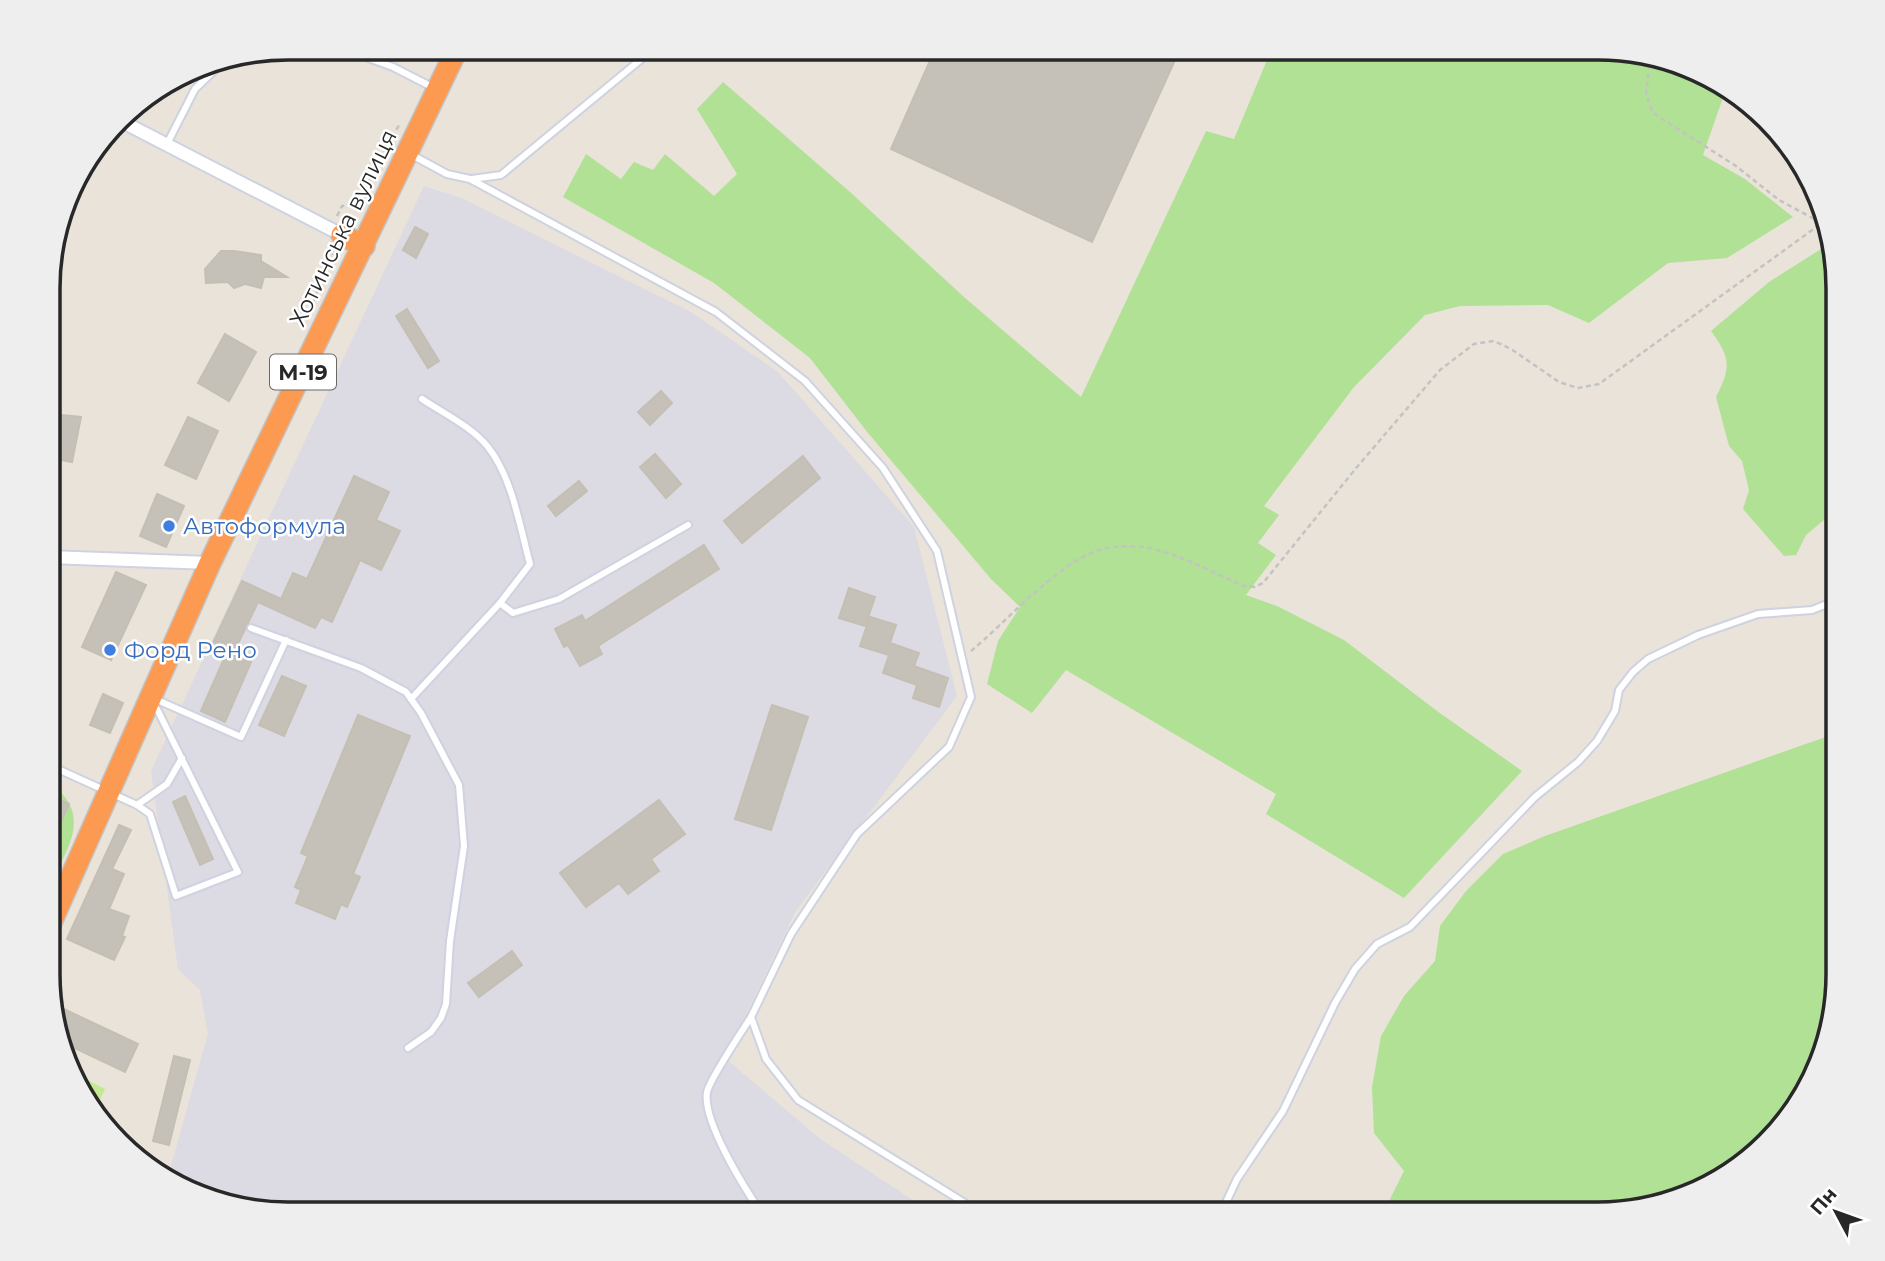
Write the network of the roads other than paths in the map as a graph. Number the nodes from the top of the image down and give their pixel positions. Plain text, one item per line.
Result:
1 (374, 60) edge
2 (452, 60) edge
3 (640, 60) edge
4 (212, 73) edge
5 (438, 90) junction
6 (128, 125) edge
7 (167, 144) junction
8 (409, 153) junction
9 (470, 180) junction
10 (342, 235) joint
11 (364, 246) junction
12 (422, 399) dead end
13 (688, 525) dead end
14 (60, 557) edge
15 (210, 563) junction
16 (500, 603) junction
17 (1825, 605) edge
18 (251, 628) dead end
19 (286, 640) junction
20 (152, 697) junction
21 (411, 699) junction
22 (181, 758) junction
23 (60, 770) edge
24 (107, 793) junction
25 (137, 805) junction
26 (60, 902) edge
27 (751, 1017) junction
28 (408, 1048) dead end
29 (962, 1201) edge
30 (1226, 1201) edge
31 (754, 1202) edge

1 - 5 lane
2 - 5 highway, Хотинська вулиця / М-19
3 - 9 lane
4 - 7 lane
5 - 8 highway, Хотинська вулиця / М-19
6 - 7 street
7 - 10 street
8 - 9 lane
8 - 11 highway, Хотинська вулиця / М-19
9 - 27 lane
10 - 11 highway
11 - 15 highway, Хотинська вулиця / М-19
12 - 16 lane
13 - 16 lane
14 - 15 street
15 - 20 highway, Хотинська вулиця / М-19
16 - 21 lane
17 - 30 lane
18 - 19 lane
19 - 20 lane
19 - 21 lane
20 - 22 lane
20 - 24 highway, Хотинська вулиця / М-19
21 - 28 lane
22 - 25 lane
22 - 25 lane
23 - 24 lane
24 - 25 lane
24 - 26 highway, Хотинська вулиця / М-19
27 - 29 lane
27 - 31 lane

